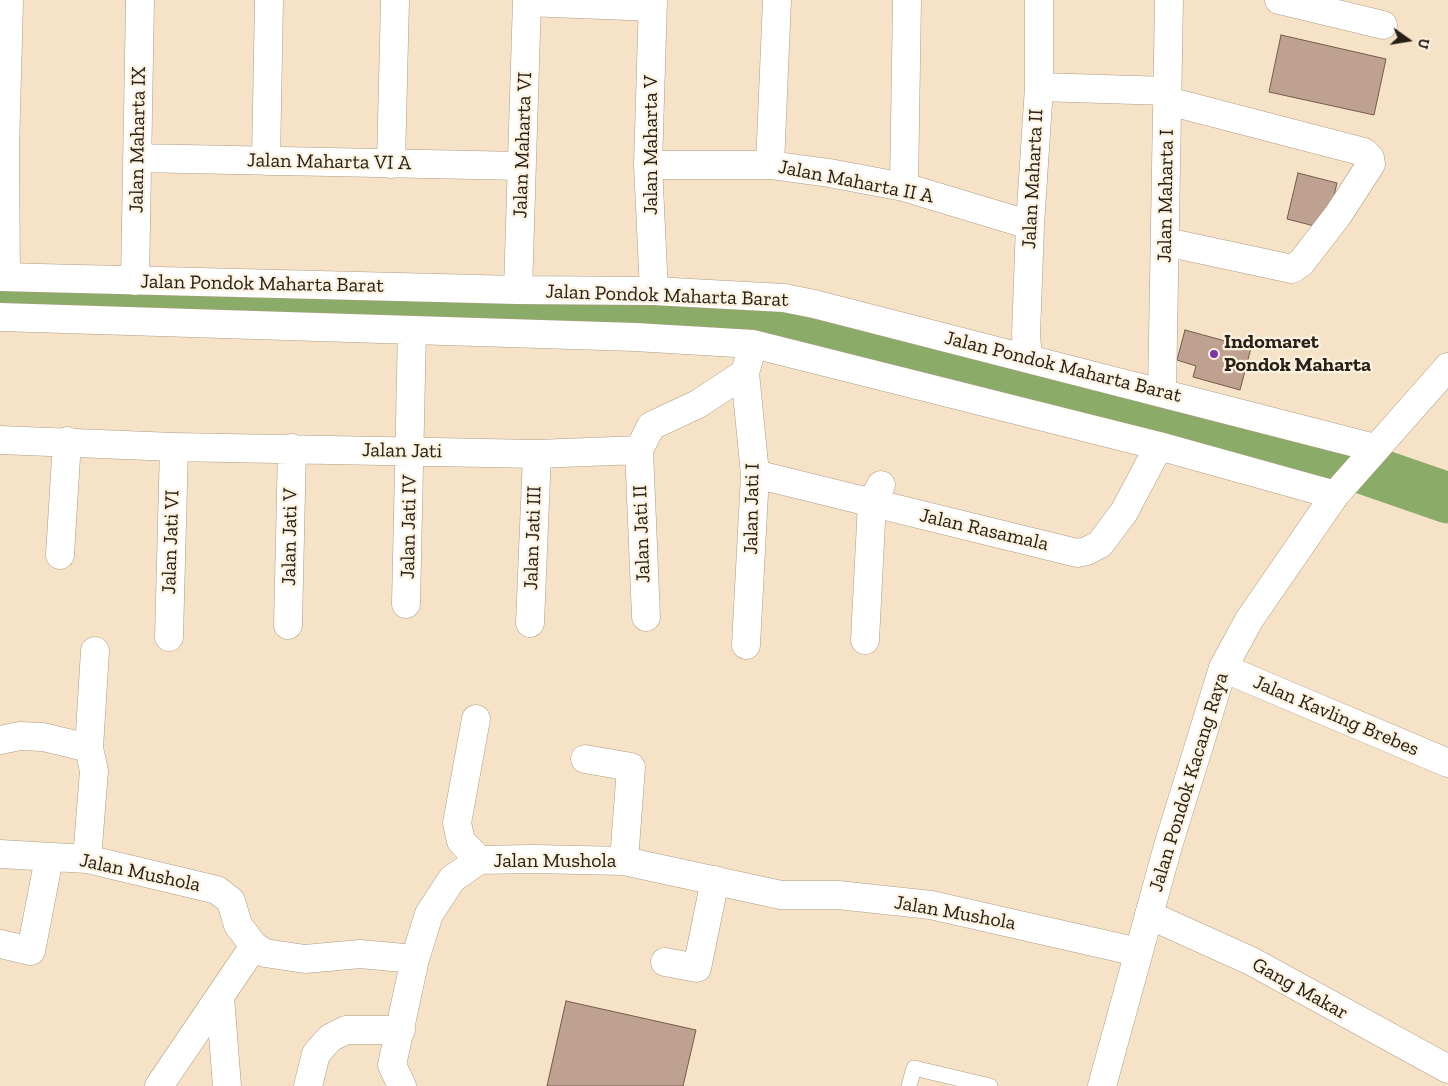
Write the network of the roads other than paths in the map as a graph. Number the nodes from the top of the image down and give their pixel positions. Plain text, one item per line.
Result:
1 (9, 0) edge
2 (140, 0) edge
3 (269, 0) edge
4 (395, 0) edge
5 (777, 0) edge
6 (907, 0) edge
7 (1039, 0) edge
8 (1169, 0) edge
9 (1279, 0) edge
10 (527, 1) edge
11 (653, 3) edge
12 (1383, 25) dead end
13 (1038, 88) junction
14 (1167, 96) junction
15 (3, 150) edge
16 (137, 158) junction
17 (266, 161) junction
18 (391, 164) junction
19 (648, 164) junction
20 (521, 166) junction
21 (770, 166) junction
22 (904, 187) junction
23 (1030, 224) junction
24 (1166, 242) junction
25 (3, 277) edge
26 (136, 281) junction
27 (518, 290) junction
28 (654, 291) junction
29 (0, 317) edge
30 (412, 330) junction
31 (753, 344) junction
32 (1028, 358) junction
33 (1448, 367) edge
34 (746, 373) junction
35 (1162, 393) junction
36 (0, 440) edge
37 (67, 442) junction
38 (1159, 446) junction
39 (174, 447) junction
40 (292, 448) junction
41 (639, 450) junction
42 (1373, 450) junction
43 (411, 451) junction
44 (537, 454) junction
45 (755, 474) junction
46 (1341, 488) junction
47 (877, 494) junction
48 (60, 555) dead end
49 (406, 604) dead end
50 (646, 617) dead end
51 (530, 623) dead end
52 (288, 625) dead end
53 (169, 637) dead end
54 (866, 640) dead end
55 (746, 645) dead end
56 (95, 650) dead end
57 (1223, 668) junction
58 (476, 719) dead end
59 (0, 740) edge
60 (89, 748) junction
61 (584, 759) dead end
62 (1448, 763) edge
63 (0, 854) edge
64 (49, 858) junction
65 (87, 859) junction
66 (479, 860) junction
67 (624, 861) junction
68 (715, 880) junction
69 (1149, 915) junction
70 (0, 944) edge
71 (254, 946) junction
72 (1138, 952) junction
73 (415, 959) junction
74 (665, 962) dead end
75 (220, 996) junction
76 (402, 1030) junction
77 (1448, 1070) edge
78 (159, 1086) edge
79 (226, 1086) edge
80 (308, 1086) edge
81 (402, 1086) edge
82 (909, 1086) edge
83 (990, 1086) edge
84 (1102, 1086) edge

1 - 15 street
2 - 16 street, Jalan Maharta IX
3 - 17 street
4 - 18 street
5 - 21 street
6 - 22 street
7 - 13 street, Jalan Maharta II
8 - 14 street, Jalan Maharta I
9 - 12 street
10 - 11 street
10 - 20 street, Jalan Maharta VI
11 - 19 street, Jalan Maharta V
13 - 14 street
13 - 23 street, Jalan Maharta II
14 - 24 street, Jalan Maharta I
14 - 24 street
15 - 25 street
16 - 17 street, Jalan Maharta VI A
16 - 26 street, Jalan Maharta IX
17 - 18 street, Jalan Maharta VI A
18 - 20 street, Jalan Maharta VI A
19 - 21 street, Jalan Maharta II A
19 - 28 street, Jalan Maharta V
20 - 27 street, Jalan Maharta VI
21 - 22 street, Jalan Maharta II A
22 - 23 street, Jalan Maharta II A
23 - 32 street, Jalan Maharta II
24 - 35 street, Jalan Maharta I
25 - 26 street, Jalan Pondok Maharta Barat
26 - 27 street, Jalan Pondok Maharta Barat
27 - 28 street, Jalan Pondok Maharta Barat
28 - 32 street, Jalan Pondok Maharta Barat
29 - 30 street, Jalan Pondok Maharta Barat
30 - 31 street, Jalan Pondok Maharta Barat
30 - 43 street, Jalan Jati IV
31 - 34 street
31 - 38 street, Jalan Pondok Maharta Barat
32 - 35 street, Jalan Pondok Maharta Barat
33 - 42 street, Jalan Pondok Kacang Raya
34 - 41 street
34 - 45 street, Jalan Jati I
35 - 42 street, Jalan Pondok Maharta Barat
36 - 37 street, Jalan Jati
37 - 39 street, Jalan Jati
37 - 48 street
38 - 46 street, Jalan Pondok Maharta Barat
38 - 47 street, Jalan Rasamala
39 - 40 street, Jalan Jati
39 - 53 street, Jalan Jati VI
40 - 43 street, Jalan Jati
40 - 52 street, Jalan Jati V
41 - 44 street, Jalan Jati
41 - 50 street, Jalan Jati II
42 - 46 street, Jalan Pondok Kacang Raya
43 - 44 street, Jalan Jati
43 - 49 street, Jalan Jati IV
44 - 51 street, Jalan Jati III
45 - 47 street, Jalan Rasamala
45 - 55 street, Jalan Jati I
46 - 57 street, Jalan Pondok Kacang Raya
47 - 54 street
56 - 60 street
57 - 62 street, Jalan Kavling Brebes
57 - 69 street, Jalan Pondok Kacang Raya
58 - 66 street
59 - 60 street
60 - 65 street
61 - 67 street
63 - 64 street, Jalan Mushola
64 - 65 street, Jalan Mushola
64 - 70 street
65 - 71 street, Jalan Mushola
66 - 67 street, Jalan Mushola
66 - 73 street, Jalan Mushola
67 - 68 street, Jalan Mushola
68 - 72 street, Jalan Mushola
68 - 74 street
69 - 72 street, Jalan Pondok Kacang Raya
69 - 77 street, Gang Makar
71 - 73 street, Jalan Mushola
71 - 75 street
72 - 84 street, Jalan Pondok Kacang Raya
73 - 76 street
75 - 78 street
75 - 79 street
76 - 80 street
76 - 81 street
82 - 83 lane

